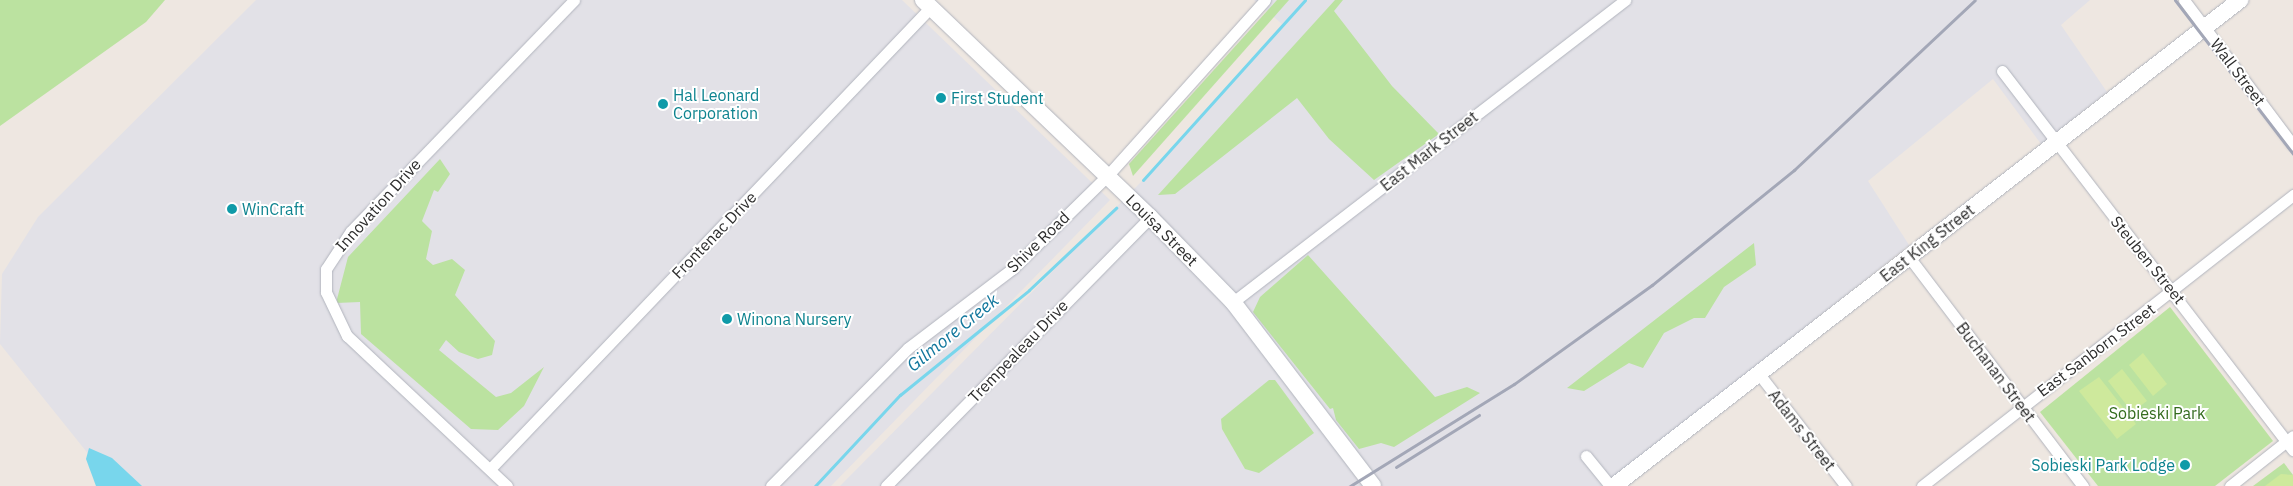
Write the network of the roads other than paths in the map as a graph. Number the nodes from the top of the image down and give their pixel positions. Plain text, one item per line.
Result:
1 (574, 0) edge
2 (1265, 0) edge
3 (1625, 0) edge
4 (2184, 0) edge
5 (2240, 0) edge
6 (931, 3) edge
7 (2204, 28) junction
8 (2002, 71) dead end
9 (2055, 144) junction
10 (2293, 145) edge
11 (1108, 175) junction
12 (2293, 195) edge
13 (1150, 217) junction
14 (1909, 257) junction
15 (2174, 291) junction
16 (1233, 302) junction
17 (1759, 374) junction
18 (2022, 407) junction
19 (2291, 443) edge
20 (1586, 456) dead end
21 (490, 469) junction
22 (507, 486) edge
23 (771, 486) edge
24 (886, 486) edge
25 (1373, 486) edge
26 (1610, 486) edge
27 (1614, 486) edge
28 (1846, 486) edge
29 (1922, 486) edge
30 (2083, 486) edge
31 (2230, 486) edge

1 - 21 street, Innovation Drive
2 - 11 street, Shive Road
3 - 16 street, East Mark Street
4 - 7 street, Wall Street
5 - 7 street, East King Street
6 - 11 street, Louisa Street
6 - 21 street, Frontenac Drive
7 - 9 street, East King Street
7 - 10 street, Wall Street
8 - 9 street, Steuben Street
9 - 14 street, East King Street
9 - 15 street, Steuben Street
11 - 13 street, Louisa Street
11 - 23 street, Shive Road
12 - 15 street, East Sanborn Street
13 - 16 street, Louisa Street
13 - 24 street, Trempealeau Drive
14 - 17 street, East King Street
14 - 18 street, Buchanan Street
15 - 18 street, East Sanborn Street
15 - 19 street, Steuben Street
16 - 25 street, Louisa Street
17 - 27 street, East King Street
17 - 28 street, Adams Street
18 - 29 street, East Sanborn Street
18 - 30 street, Buchanan Street
19 - 31 street
20 - 26 street
21 - 22 street, Innovation Drive

